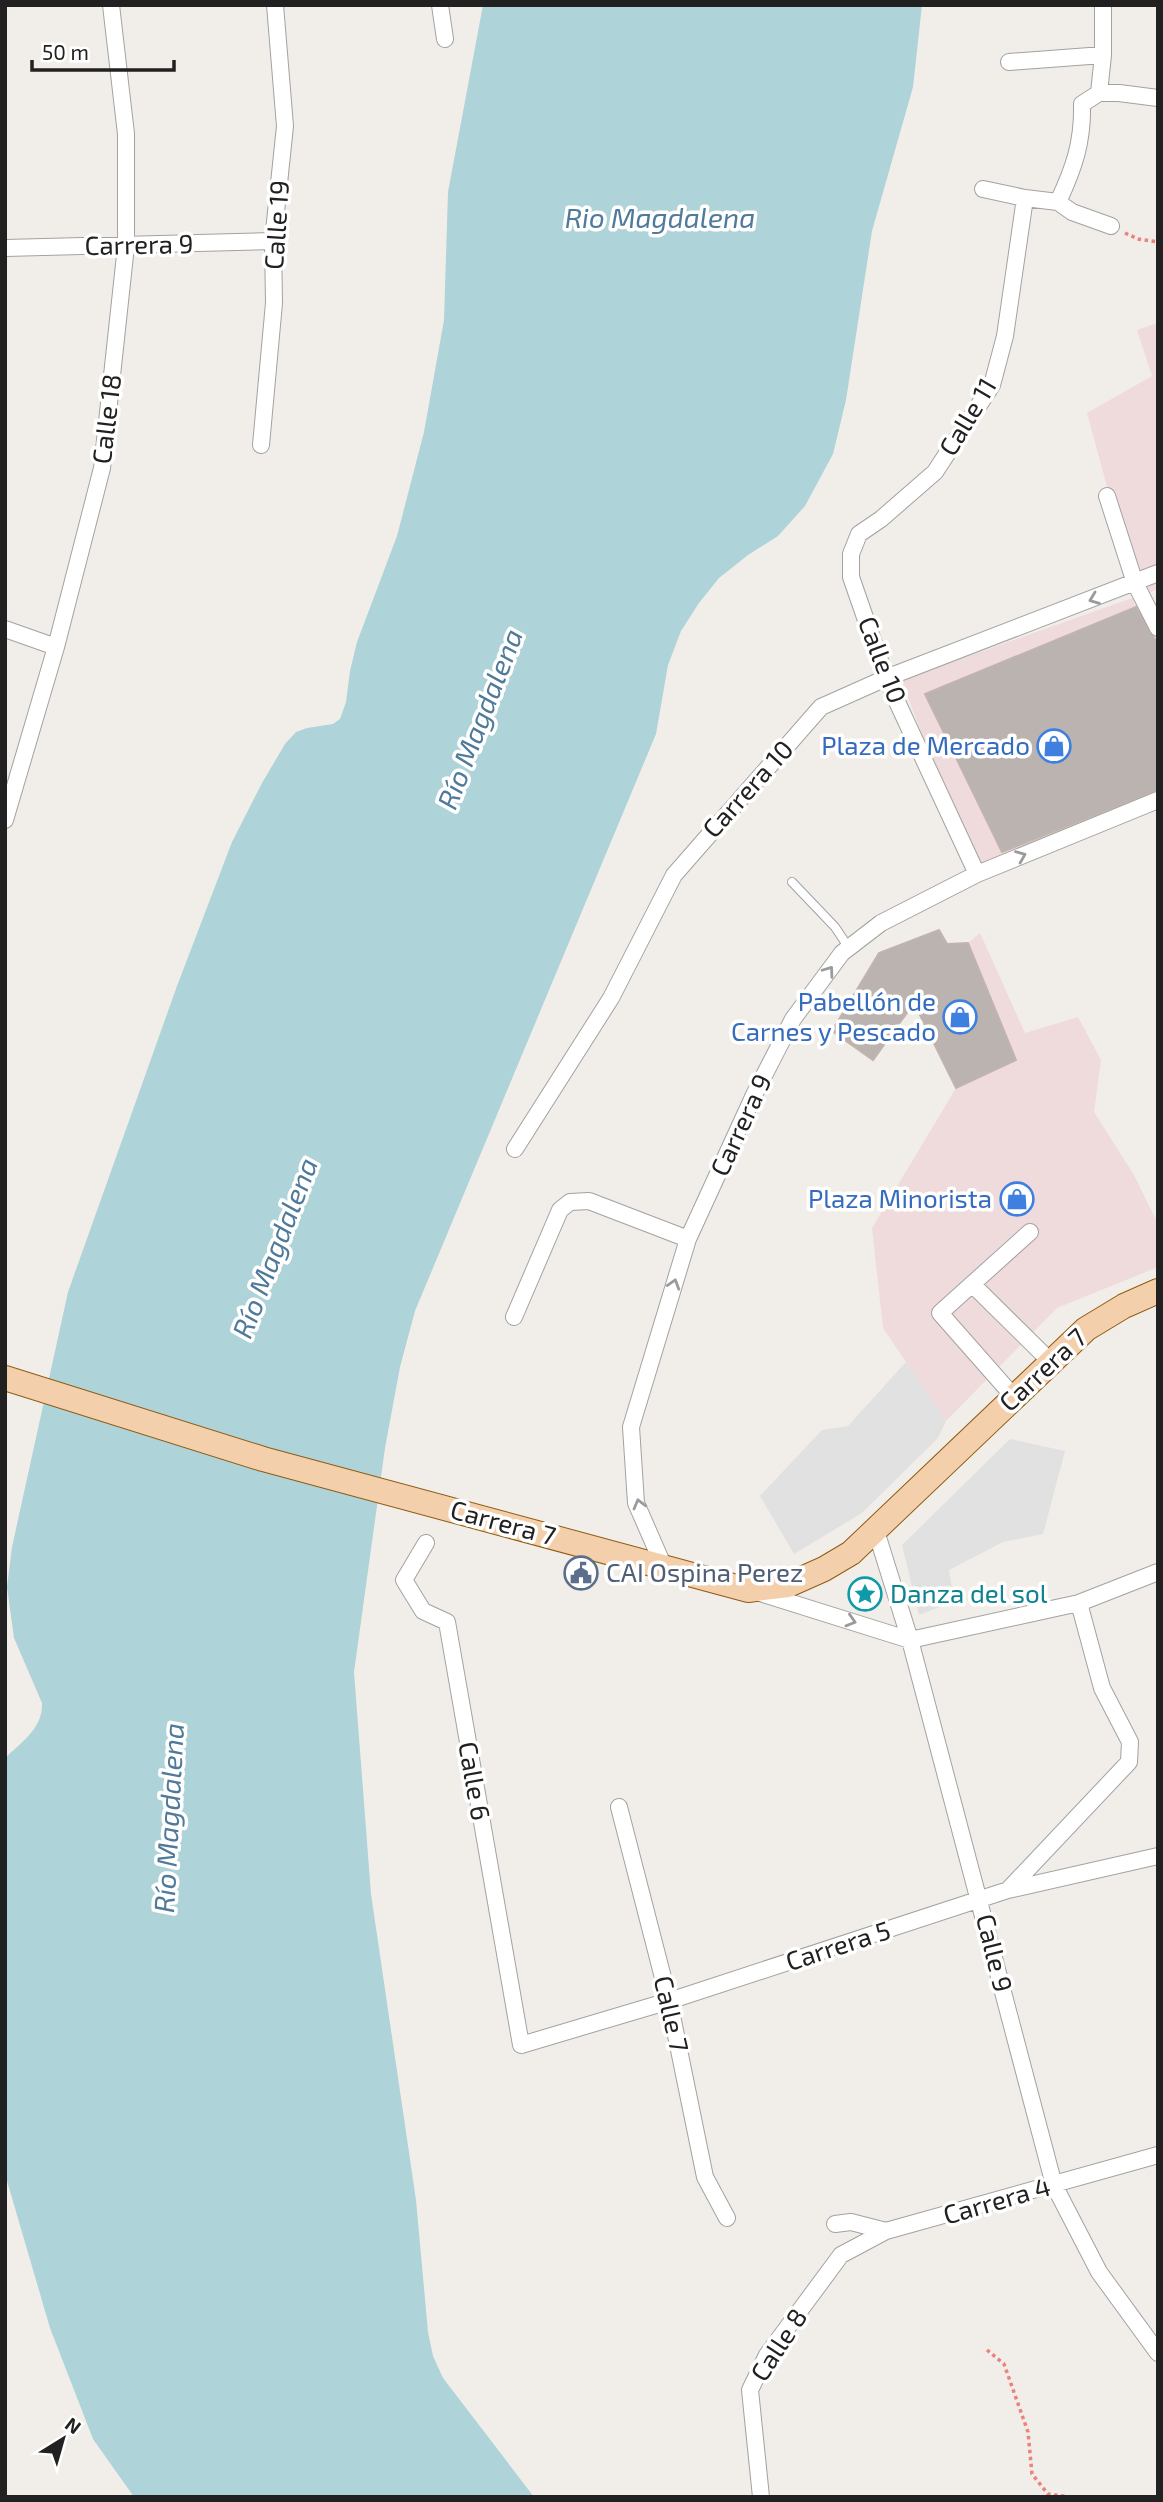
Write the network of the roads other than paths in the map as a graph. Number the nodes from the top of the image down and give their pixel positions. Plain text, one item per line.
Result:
1 (111, 5) edge
2 (275, 5) edge
3 (440, 5) edge
4 (1103, 5) edge
5 (445, 39) dead end
6 (1103, 55) junction
7 (1009, 62) dead end
8 (1099, 93) junction
9 (1158, 98) edge
10 (983, 189) dead end
11 (1025, 198) junction
12 (1058, 202) junction
13 (1111, 226) road end
14 (272, 241) junction
15 (126, 246) junction
16 (5, 248) edge
17 (261, 445) dead end
18 (1107, 496) dead end
19 (1158, 573) edge
20 (1135, 583) junction
21 (859, 598) joint
22 (1158, 628) edge
23 (5, 629) edge
24 (56, 647) junction
25 (886, 678) junction
26 (1158, 800) edge
27 (5, 820) edge
28 (977, 874) junction
29 (792, 882) dead end
30 (849, 948) junction
31 (515, 1149) dead end
32 (1030, 1231) dead end
33 (688, 1239) junction
34 (972, 1284) junction
35 (1158, 1291) edge
36 (514, 1317) dead end
37 (1051, 1362) junction
38 (5, 1378) edge
39 (1014, 1397) junction
40 (876, 1531) junction
41 (426, 1543) dead end
42 (664, 1567) junction
43 (1158, 1572) edge
44 (748, 1590) junction
45 (1079, 1602) junction
46 (910, 1640) junction
47 (619, 1808) dead end
48 (1158, 1856) edge
49 (1008, 1889) junction
50 (980, 1899) junction
51 (669, 2001) junction
52 (521, 2045) joint
53 (1158, 2155) edge
54 (1054, 2185) junction
55 (727, 2218) dead end
56 (835, 2224) dead end
57 (886, 2231) junction
58 (1158, 2353) edge
59 (761, 2497) edge

1 - 15 street, Calle 18
2 - 14 street, Calle 19
3 - 5 street
4 - 6 street
6 - 7 street
6 - 8 street
8 - 9 street
8 - 12 street
10 - 11 street
11 - 12 street
11 - 21 street, Calle 11
12 - 13 street
14 - 15 street, Carrera 9
14 - 17 street, Calle 19
15 - 16 street, Carrera 9
15 - 24 street, Calle 18
18 - 20 street
19 - 20 street, Carrera 10
20 - 22 street
20 -> 25 street, Carrera 10
21 - 25 street, Calle 10
23 - 24 street
24 - 27 street, Calle 18
25 - 28 street, Calle 10
25 - 31 street, Carrera 10
28 -> 26 street, Carrera 9
28 - 30 street, Carrera 9
29 - 30 lane
33 -> 30 street, Carrera 9
32 - 34 street
33 - 36 street
42 -> 33 street, Carrera 9
34 - 37 street
34 - 39 street
35 - 37 main road, Carrera 7
37 - 39 main road, Carrera 7
38 - 42 main road, Carrera 7
39 - 40 main road, Carrera 7
40 - 44 main road, Carrera 7
40 - 46 street, Calle 9
41 - 52 street, Calle 6
42 - 44 main road, Carrera 7
43 - 45 street
44 -> 46 street
45 - 46 street
45 - 49 street, Calle 9
46 - 50 street, Calle 9
47 - 51 street, Calle 7
48 - 49 street, Carrera 5
49 - 50 street, Carrera 5
50 - 51 street, Carrera 5
50 - 54 street, Calle 9
51 - 52 street, Carrera 5
51 - 55 street, Calle 7
53 - 54 street, Carrera 4
54 - 57 street, Carrera 4
54 - 58 street, Calle 9
56 - 57 street, Carrera 4
57 - 59 street, Calle 8

